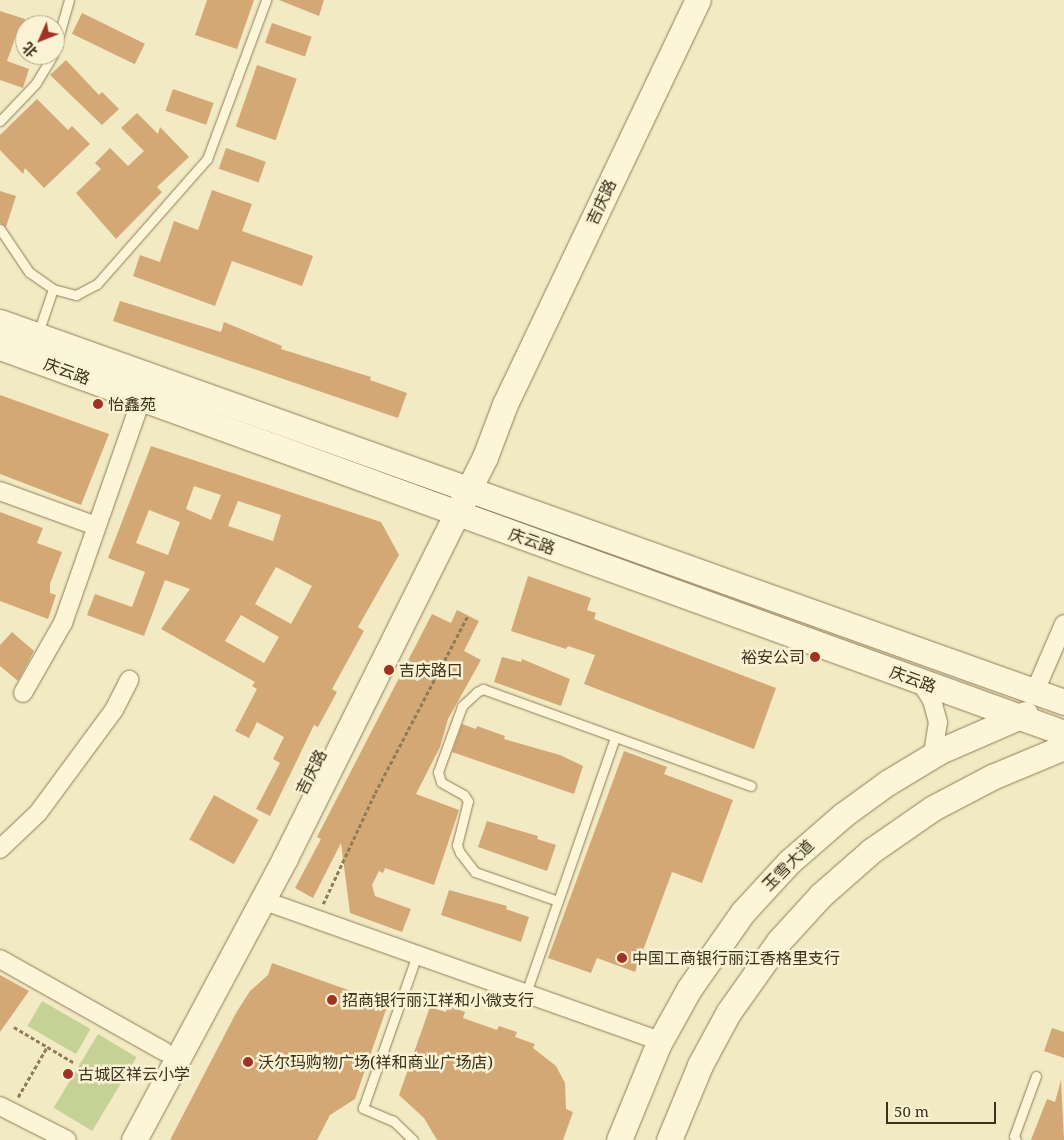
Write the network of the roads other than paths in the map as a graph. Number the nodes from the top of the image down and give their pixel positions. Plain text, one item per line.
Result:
1 (70, 0) edge
2 (266, 0) edge
3 (698, 0) edge
4 (65, 16) edge
5 (47, 65) edge
6 (0, 122) edge
7 (0, 230) edge
8 (53, 289) junction
9 (0, 322) edge
10 (37, 335) junction
11 (0, 347) edge
12 (142, 398) junction
13 (462, 486) junction
14 (0, 491) edge
15 (450, 511) junction
16 (96, 526) junction
17 (1064, 624) edge
18 (128, 680) dead end
19 (920, 681) junction
20 (23, 693) dead end
21 (1055, 697) edge
22 (1018, 716) junction
23 (1064, 733) edge
24 (615, 737) junction
25 (1064, 747) edge
26 (933, 756) junction
27 (751, 786) dead end
28 (0, 849) edge
29 (262, 900) junction
30 (558, 901) junction
31 (418, 955) junction
32 (0, 958) edge
33 (526, 993) junction
34 (661, 1040) junction
35 (165, 1052) junction
36 (1036, 1076) dead end
37 (5, 1109) edge
38 (67, 1140) edge
39 (117, 1140) edge
40 (134, 1140) edge
41 (413, 1140) edge
42 (619, 1140) edge
43 (669, 1140) edge
44 (1016, 1140) edge

1 - 4 lane
2 - 8 lane
3 - 13 main road, 吉庆路
5 - 6 lane
7 - 8 lane
8 - 10 lane
9 - 10 main road, 庆云路
10 - 13 main road, 庆云路
11 - 12 main road, 庆云路
12 - 15 main road, 庆云路
12 - 16 street
13 - 15 main road, 吉庆路
13 - 21 main road, 庆云路
14 - 16 street
15 - 19 main road, 庆云路
15 - 29 main road, 吉庆路
15 - 35 main road, 吉庆路
16 - 20 street
17 - 21 street
18 - 28 street
19 - 22 main road, 庆云路
19 - 26 street
21 - 22 main road, 玉雪大道
22 - 23 main road, 庆云路
22 - 26 main road, 玉雪大道
24 - 27 lane
24 - 30 lane
24 - 30 lane
25 - 43 main road
26 - 34 main road, 玉雪大道
29 - 31 street
29 - 40 main road, 吉庆路
30 - 33 lane
31 - 33 street
31 - 41 lane
32 - 35 street
33 - 34 street
34 - 42 main road, 玉雪大道
35 - 39 main road, 吉庆路
36 - 44 lane
37 - 38 street

